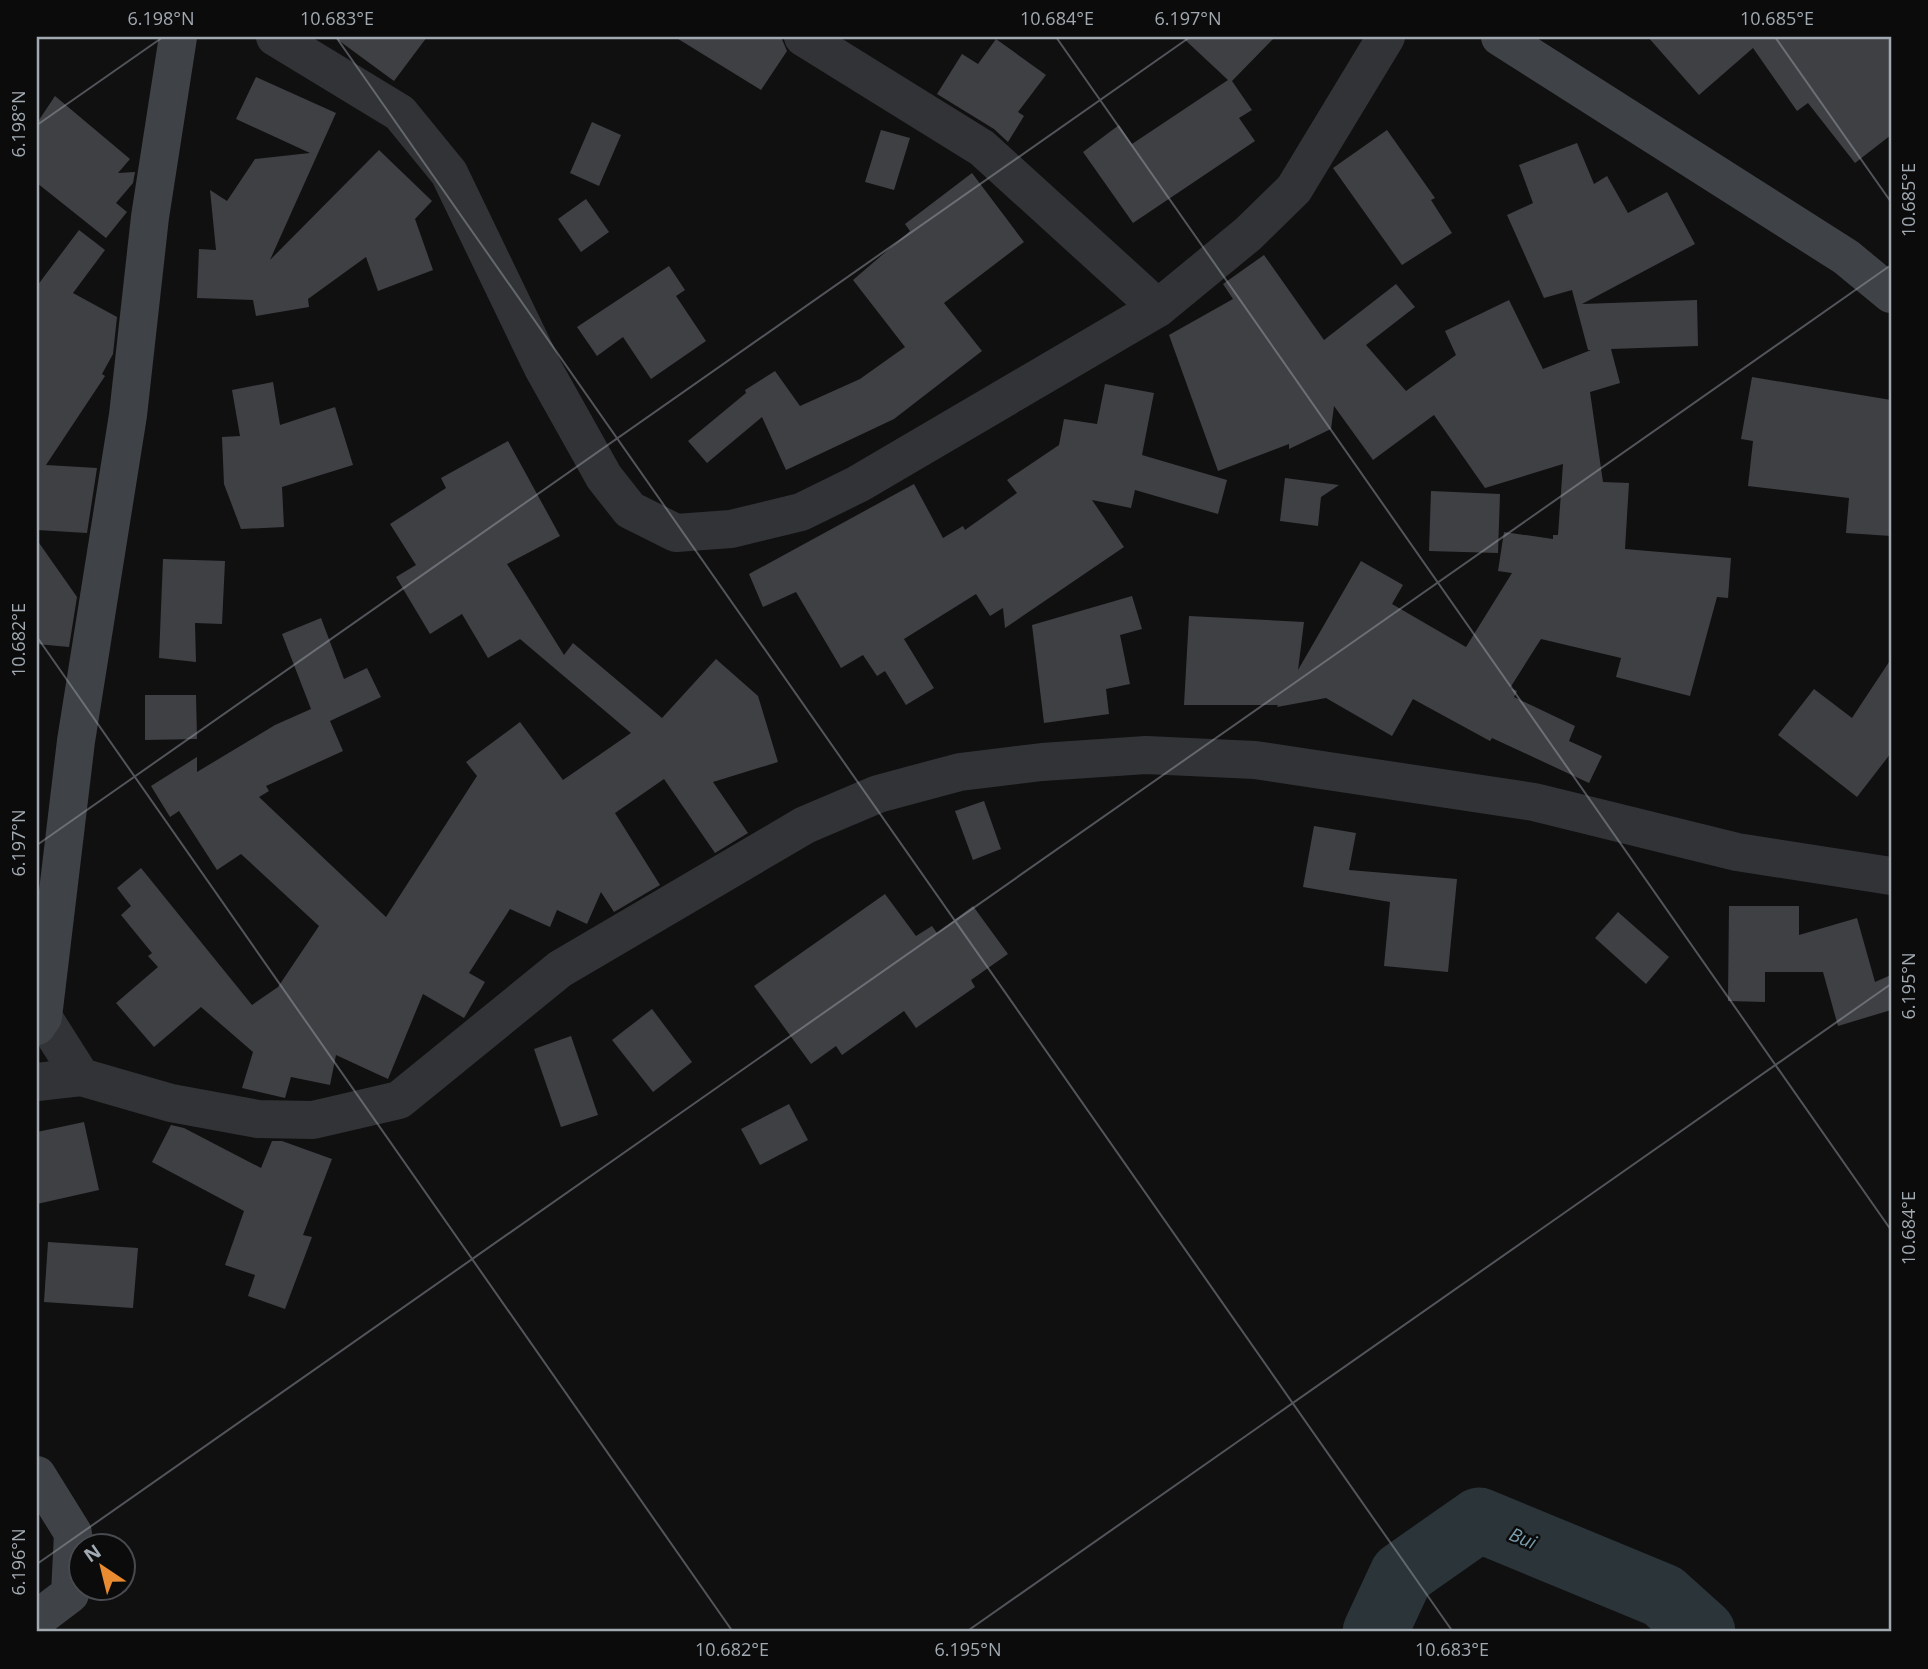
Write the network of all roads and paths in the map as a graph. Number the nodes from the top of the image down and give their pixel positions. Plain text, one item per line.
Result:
1 (178, 37) edge
2 (803, 37) edge
3 (1386, 37) edge
4 (1500, 37) edge
5 (281, 38) edge
6 (1891, 294) edge
7 (1158, 308) junction
8 (1891, 876) edge
9 (40, 1021) edge
10 (81, 1077) junction
11 (37, 1082) edge
12 (37, 1475) edge
13 (37, 1619) edge

1 - 9 street
2 - 7 street
3 - 7 street
4 - 6 street
5 - 7 street
8 - 10 street
9 - 10 street
10 - 11 street
12 - 13 street

